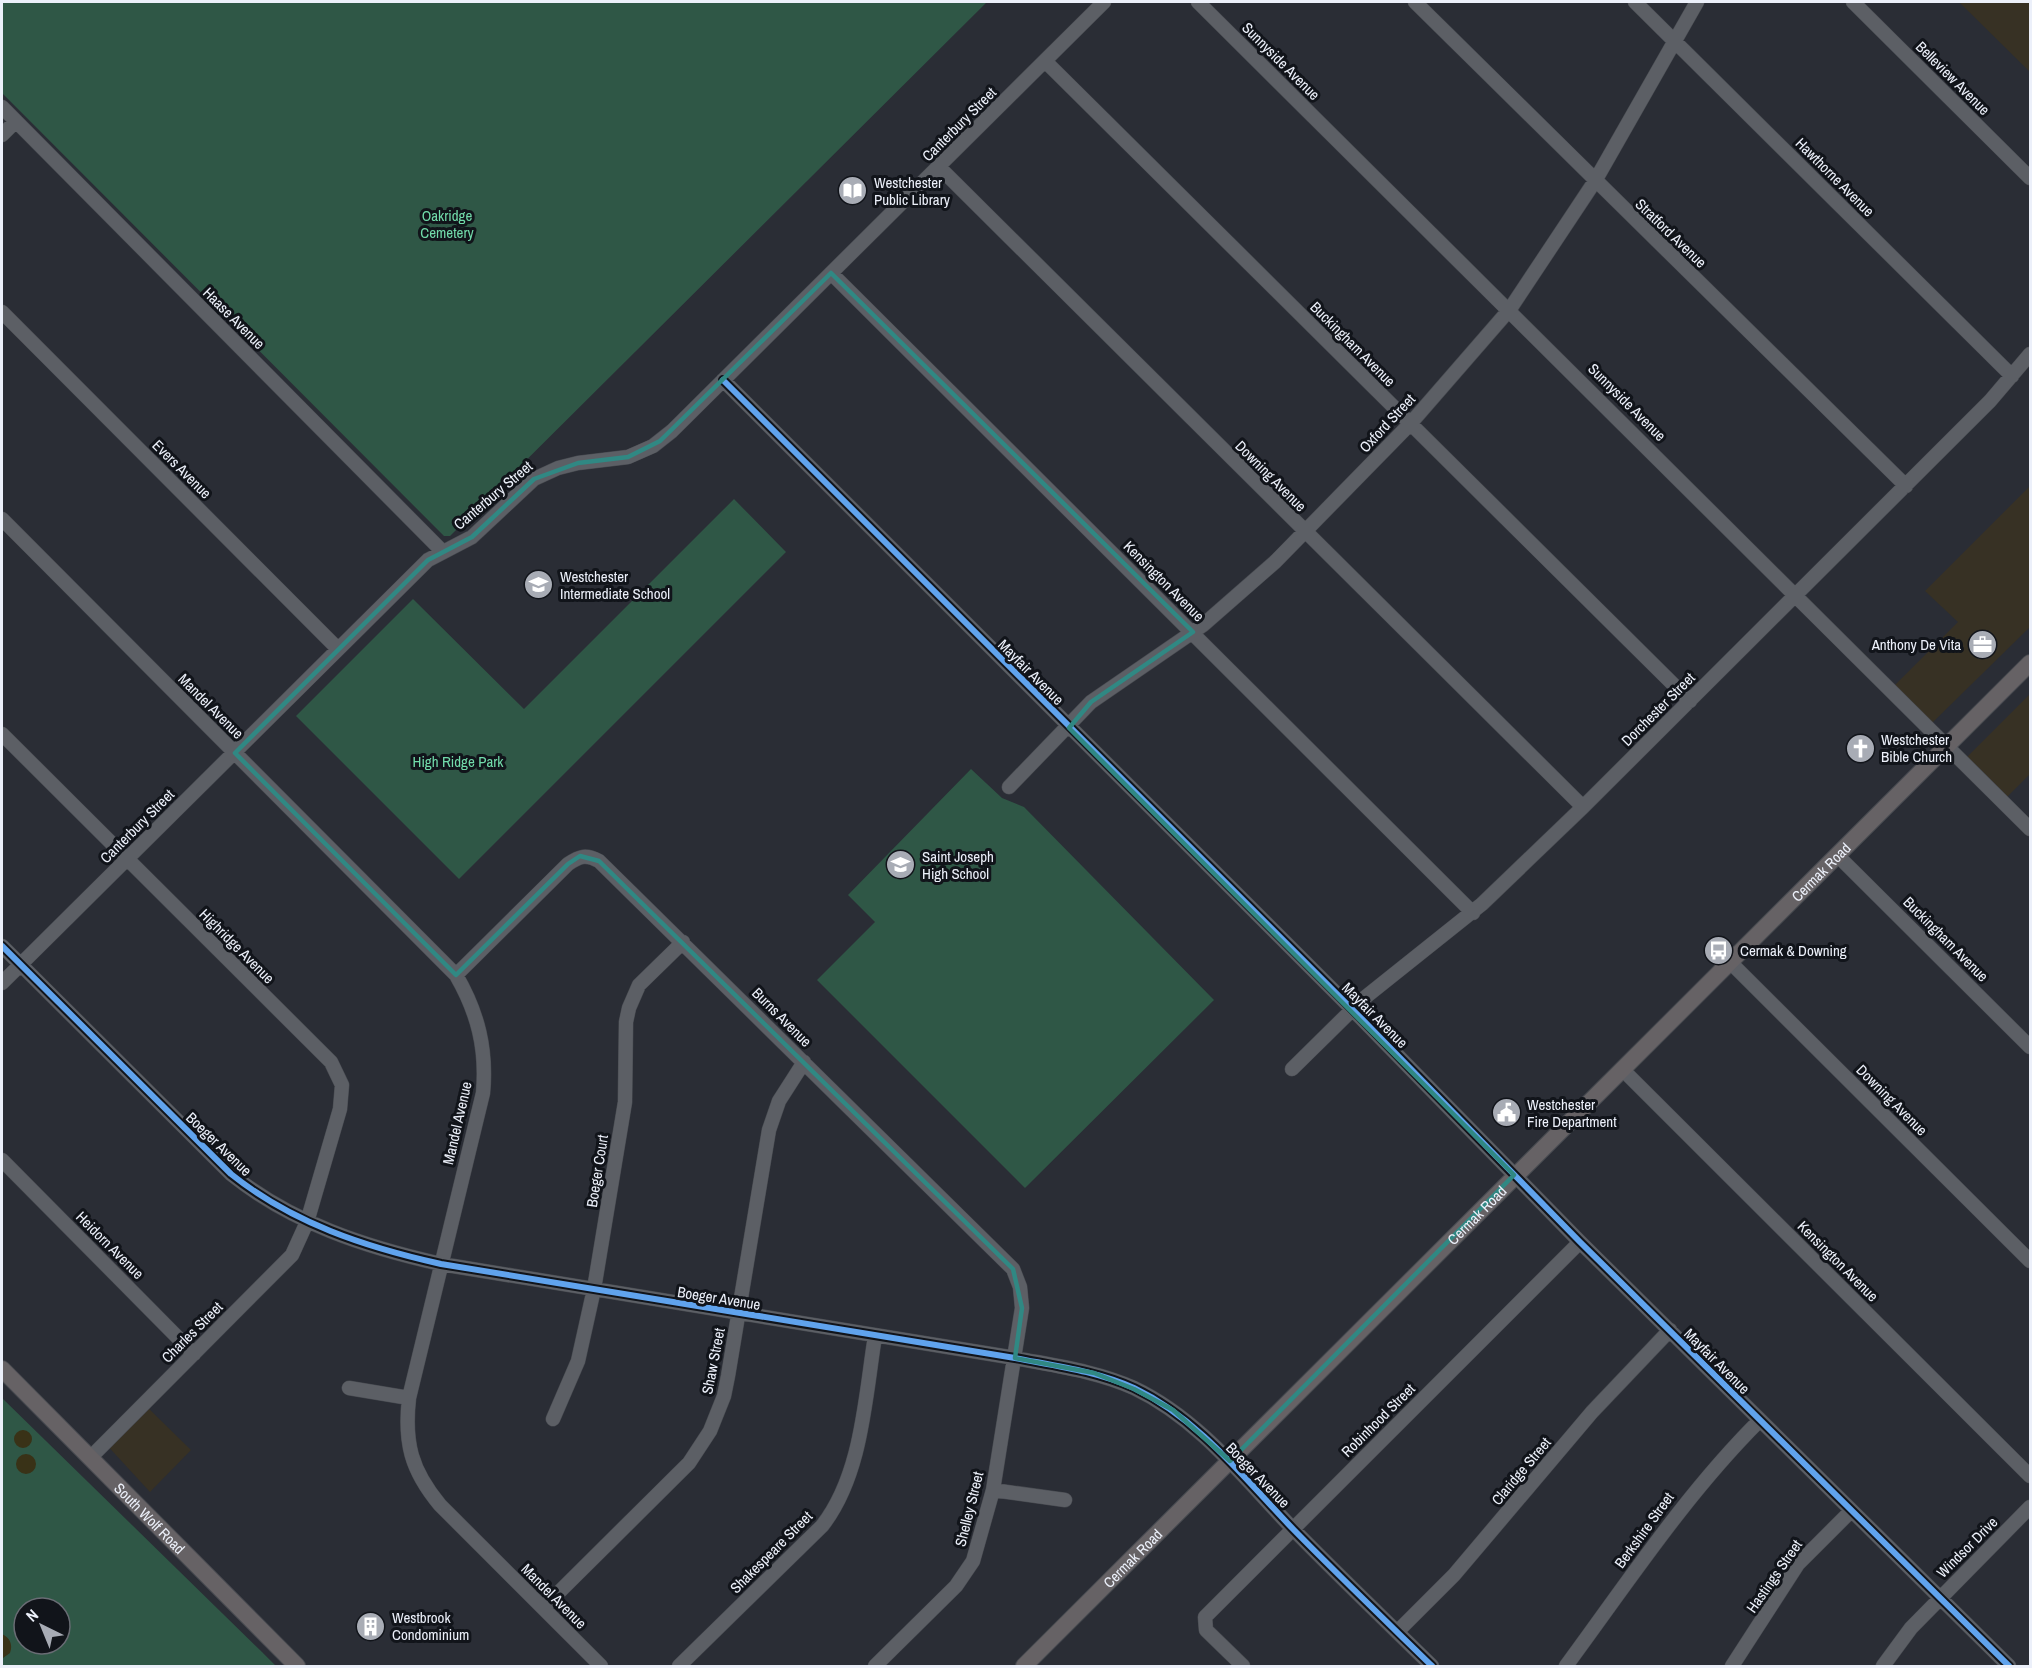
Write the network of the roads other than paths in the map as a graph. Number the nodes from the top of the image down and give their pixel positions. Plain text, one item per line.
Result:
1 (1104, 2) edge
2 (1198, 2) edge
3 (1415, 2) edge
4 (1635, 2) edge
5 (1697, 2) edge
6 (1853, 2) edge
7 (1674, 39) junction
8 (1045, 61) junction
9 (2, 107) edge
10 (16, 121) junction
11 (2, 135) edge
12 (939, 167) junction
13 (2031, 178) edge
14 (1594, 181) junction
15 (831, 273) junction
16 (1510, 309) junction
17 (2, 312) edge
18 (2031, 354) edge
19 (2012, 376) junction
20 (723, 380) junction
21 (1410, 423) junction
22 (1906, 486) junction
23 (2, 519) edge
24 (1305, 533) junction
25 (443, 552) junction
26 (1797, 594) junction
27 (1193, 632) junction
28 (338, 649) junction
29 (2031, 663) edge
30 (1690, 701) junction
31 (1069, 728) junction
32 (2, 734) edge
33 (1947, 746) junction
34 (235, 753) junction
35 (1009, 787) dead end
36 (1582, 807) junction
37 (2031, 829) edge
38 (1838, 855) junction
39 (127, 860) junction
40 (1473, 913) junction
41 (683, 942) junction
42 (2, 946) edge
43 (1730, 962) junction
44 (20, 964) junction
45 (456, 975) junction
46 (2, 983) edge
47 (1353, 1009) junction
48 (2031, 1047) edge
49 (804, 1062) junction
50 (1292, 1069) dead end
51 (1622, 1069) junction
52 (2, 1160) edge
53 (1514, 1174) junction
54 (307, 1222) junction
55 (1580, 1242) junction
56 (2031, 1261) edge
57 (441, 1264) junction
58 (594, 1289) junction
59 (739, 1313) junction
60 (1670, 1330) junction
61 (875, 1336) junction
62 (194, 1354) junction
63 (1015, 1358) junction
64 (2, 1370) edge
65 (349, 1388) dead end
66 (409, 1398) junction
67 (553, 1419) dead end
68 (1759, 1420) junction
69 (90, 1458) junction
70 (1230, 1461) junction
71 (2031, 1476) edge
72 (993, 1490) junction
73 (1065, 1500) dead end
74 (2031, 1507) edge
75 (1851, 1511) junction
76 (1293, 1529) junction
77 (1940, 1598) junction
78 (543, 1608) junction
79 (1397, 1632) junction
80 (297, 1666) edge
81 (601, 1666) edge
82 (679, 1666) edge
83 (875, 1666) edge
84 (1024, 1666) edge
85 (1243, 1666) edge
86 (1432, 1666) edge
87 (1566, 1666) edge
88 (1732, 1666) edge
89 (1882, 1666) edge
90 (2009, 1666) edge

1 - 8 street, Canterbury Street
2 - 16 street, Sunnyside Avenue
3 - 14 street, Stratford Avenue
4 - 7 street, Hawthorne Avenue
5 - 7 street, Oxford Street
6 - 13 street, Belleview Avenue
7 - 14 street, Oxford Street
7 - 19 street, Hawthorne Avenue
8 - 12 street, Canterbury Street
8 - 21 street, Buckingham Avenue
9 - 10 street, Haase Avenue
10 - 11 street
10 - 25 street, Haase Avenue
12 - 15 street, Canterbury Street
12 - 24 street, Downing Avenue
14 - 16 street, Oxford Street
14 - 22 street, Stratford Avenue
15 - 20 street, Canterbury Street
15 - 27 street, Kensington Avenue
16 - 21 street, Oxford Street
16 - 26 street, Sunnyside Avenue
17 - 28 street, Evers Avenue
18 - 19 street, Dorchester Street
19 - 22 street, Dorchester Street
20 - 25 street, Canterbury Street
20 - 31 street, Mayfair Avenue
21 - 24 street, Oxford Street
21 - 30 street, Buckingham Avenue
22 - 26 street, Dorchester Street
23 - 34 street, Mandel Avenue
24 - 27 street, Oxford Street
24 - 36 street, Downing Avenue
25 - 28 street, Canterbury Street
26 - 30 street, Dorchester Street
26 - 33 street, Sunnyside Avenue
27 - 31 street, Oxford Street
27 - 40 street, Kensington Avenue
28 - 34 street, Canterbury Street
29 - 33 main road, Cermak Road
30 - 36 street, Dorchester Street
31 - 35 street, Oxford Street
31 - 47 street, Mayfair Avenue
32 - 39 street, Highridge Avenue
33 - 37 street, Sunnyside Avenue
33 - 38 main road, Cermak Road
34 - 39 street, Canterbury Street
34 - 45 street, Mandel Avenue
36 - 40 street, Dorchester Street
38 - 43 main road, Cermak Road
38 - 48 street, Buckingham Avenue
39 - 44 street, Canterbury Street
39 - 54 street, Highridge Avenue
40 - 47 street, Dorchester Street
41 - 45 street, Burns Avenue
41 - 49 street, Burns Avenue
41 - 58 street, Boeger Court
42 - 44 street, Boeger Avenue
43 - 51 main road, Cermak Road
43 - 56 street, Downing Avenue
44 - 46 street, Canterbury Street
44 - 54 street, Boeger Avenue
45 - 57 street, Mandel Avenue
47 - 50 street, Dorchester Street
47 - 53 street, Mayfair Avenue
49 - 59 street, Shaw Street
49 - 63 street, Burns Avenue
51 - 53 main road, Cermak Road
51 - 71 street, Kensington Avenue
52 - 62 street, Heidorn Avenue
53 - 55 street, Mayfair Avenue
53 - 70 main road, Cermak Road
54 - 57 street, Boeger Avenue
54 - 62 street, Charles Street
55 - 60 street, Mayfair Avenue
55 - 76 street, Robinhood Street
57 - 58 street, Boeger Avenue
57 - 66 street, Mandel Avenue
58 - 59 street, Boeger Avenue
58 - 67 street, Boeger Court
59 - 61 street, Boeger Avenue
59 - 78 street, Shaw Street
60 - 68 street, Mayfair Avenue
60 - 79 street, Claridge Street
61 - 63 street, Boeger Avenue
61 - 82 street, Shakespeare Street
62 - 69 street, Charles Street
63 - 70 street, Boeger Avenue
63 - 72 street, Shelley Street
64 - 69 main road, South Wolf Road
65 - 66 street
66 - 78 street, Mandel Avenue
68 - 75 street, Mayfair Avenue
68 - 87 street, Berkshire Street
69 - 80 main road, South Wolf Road
70 - 76 street, Boeger Avenue
70 - 84 main road, Cermak Road
72 - 73 street
72 - 83 street, Shelley Street
74 - 77 street, Windsor Drive
75 - 77 street, Mayfair Avenue
75 - 88 street, Hastings Street
76 - 79 street, Boeger Avenue
76 - 85 street, Robinhood Street
77 - 89 street, Windsor Drive
77 - 90 street, Mayfair Avenue
78 - 81 street, Mandel Avenue
79 - 86 street, Boeger Avenue

